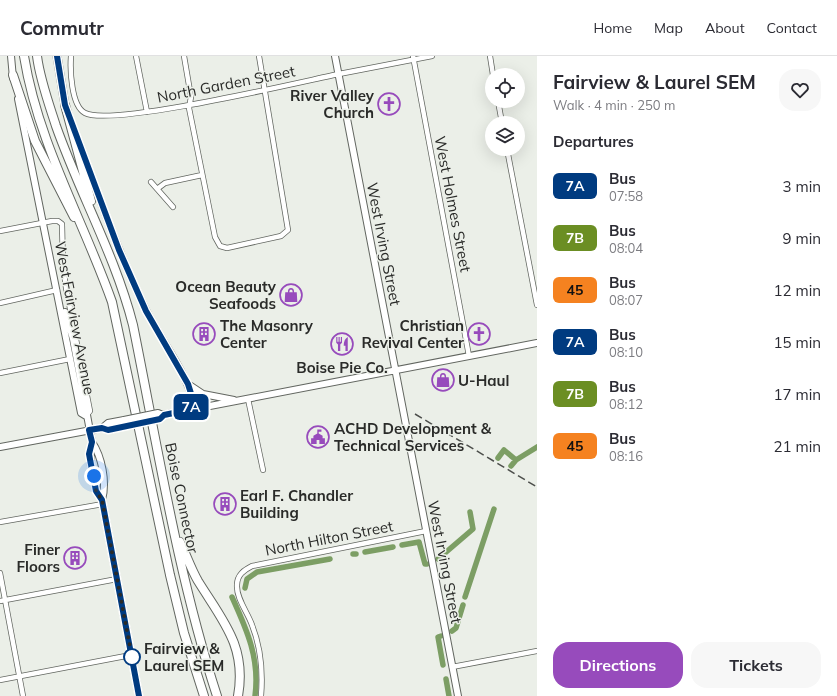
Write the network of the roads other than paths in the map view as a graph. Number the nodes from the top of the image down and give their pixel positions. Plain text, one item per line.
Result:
1 (10, 56) edge
2 (24, 56) edge
3 (37, 56) edge
4 (57, 56) edge
5 (71, 56) edge
6 (136, 56) edge
7 (184, 56) edge
8 (259, 56) edge
9 (335, 56) edge
10 (432, 56) edge
11 (490, 56) edge
12 (413, 58) edge
13 (492, 68) edge
14 (339, 74) junction
15 (13, 75) junction
16 (263, 90) junction
17 (191, 103) junction
18 (65, 105) junction
19 (147, 112) junction
20 (508, 156) edge
21 (202, 175) junction
22 (151, 182) dead end
23 (157, 189) junction
24 (173, 207) dead end
25 (43, 223) junction
26 (97, 224) junction
27 (0, 231) edge
28 (94, 254) junction
29 (57, 290) junction
30 (0, 302) edge
31 (537, 305) edge
32 (537, 343) edge
33 (469, 356) junction
34 (70, 359) junction
35 (395, 370) junction
36 (0, 373) edge
37 (188, 384) junction
38 (248, 399) junction
39 (240, 400) junction
40 (188, 410) junction
41 (86, 416) junction
42 (89, 430) junction
43 (92, 442) junction
44 (0, 447) edge
45 (263, 470) dead end
46 (102, 502) junction
47 (0, 522) edge
48 (174, 528) junction
49 (426, 531) junction
50 (0, 573) edge
51 (117, 579) junction
52 (2, 601) edge
53 (537, 651) edge
54 (131, 655) junction
55 (452, 667) junction
56 (19, 677) junction
57 (0, 680) edge
58 (23, 696) edge
59 (139, 696) edge
60 (204, 696) edge
61 (217, 696) edge
62 (238, 696) edge
63 (261, 696) edge
64 (458, 696) edge

1 - 15 main road, West Fairview Avenue
2 - 28 highway, Boise Connector
3 - 26 highway, Boise Connector
4 - 18 main road
5 - 19 street, North Garden Street
6 - 19 street
7 - 17 street
8 - 16 street
9 - 14 main road, West Irving Street
10 - 12 street, North Garden Street
11 - 13 street
12 - 14 street, North Garden Street
12 - 33 street, West Holmes Street
14 - 16 street, North Garden Street
14 - 35 main road, West Irving Street
15 - 25 main road, West Fairview Avenue
15 - 28 highway
16 - 17 street, North Garden Street
16 - 21 street
17 - 19 street, North Garden Street
17 - 21 street
18 - 26 highway
18 - 37 main road
20 - 31 street
21 - 23 street
22 - 23 street
23 - 24 street
25 - 27 street
25 - 29 main road, West Fairview Avenue
25 - 41 street, West Fairview Avenue
26 - 48 highway, Boise Connector
28 - 60 highway, Boise Connector
29 - 30 street
29 - 34 main road, West Fairview Avenue
29 - 41 main road
32 - 33 main road
33 - 35 main road
34 - 36 street
34 - 41 main road, West Fairview Avenue
35 - 38 main road
35 - 49 main road, West Irving Street
37 - 39 main road
37 - 40 main road
38 - 39 main road
38 - 45 street
39 - 40 main road
40 - 42 main road, bridge
41 - 42 main road, West Fairview Avenue
42 - 43 main road, West Fairview Avenue
42 - 44 main road
43 - 46 main road, West Fairview Avenue
43 - 46 main road, West Fairview Avenue
46 - 47 street
46 - 51 main road, West Fairview Avenue
48 - 61 highway, Boise Connector
48 - 62 highway
49 - 55 main road, West Irving Street
49 - 63 street, North Hilton Street
50 - 52 street
51 - 52 street
51 - 54 main road, West Fairview Avenue
52 - 56 street
53 - 55 street
54 - 56 street
54 - 59 main road, West Fairview Avenue
55 - 64 main road, West Irving Street
56 - 57 street
56 - 58 street

